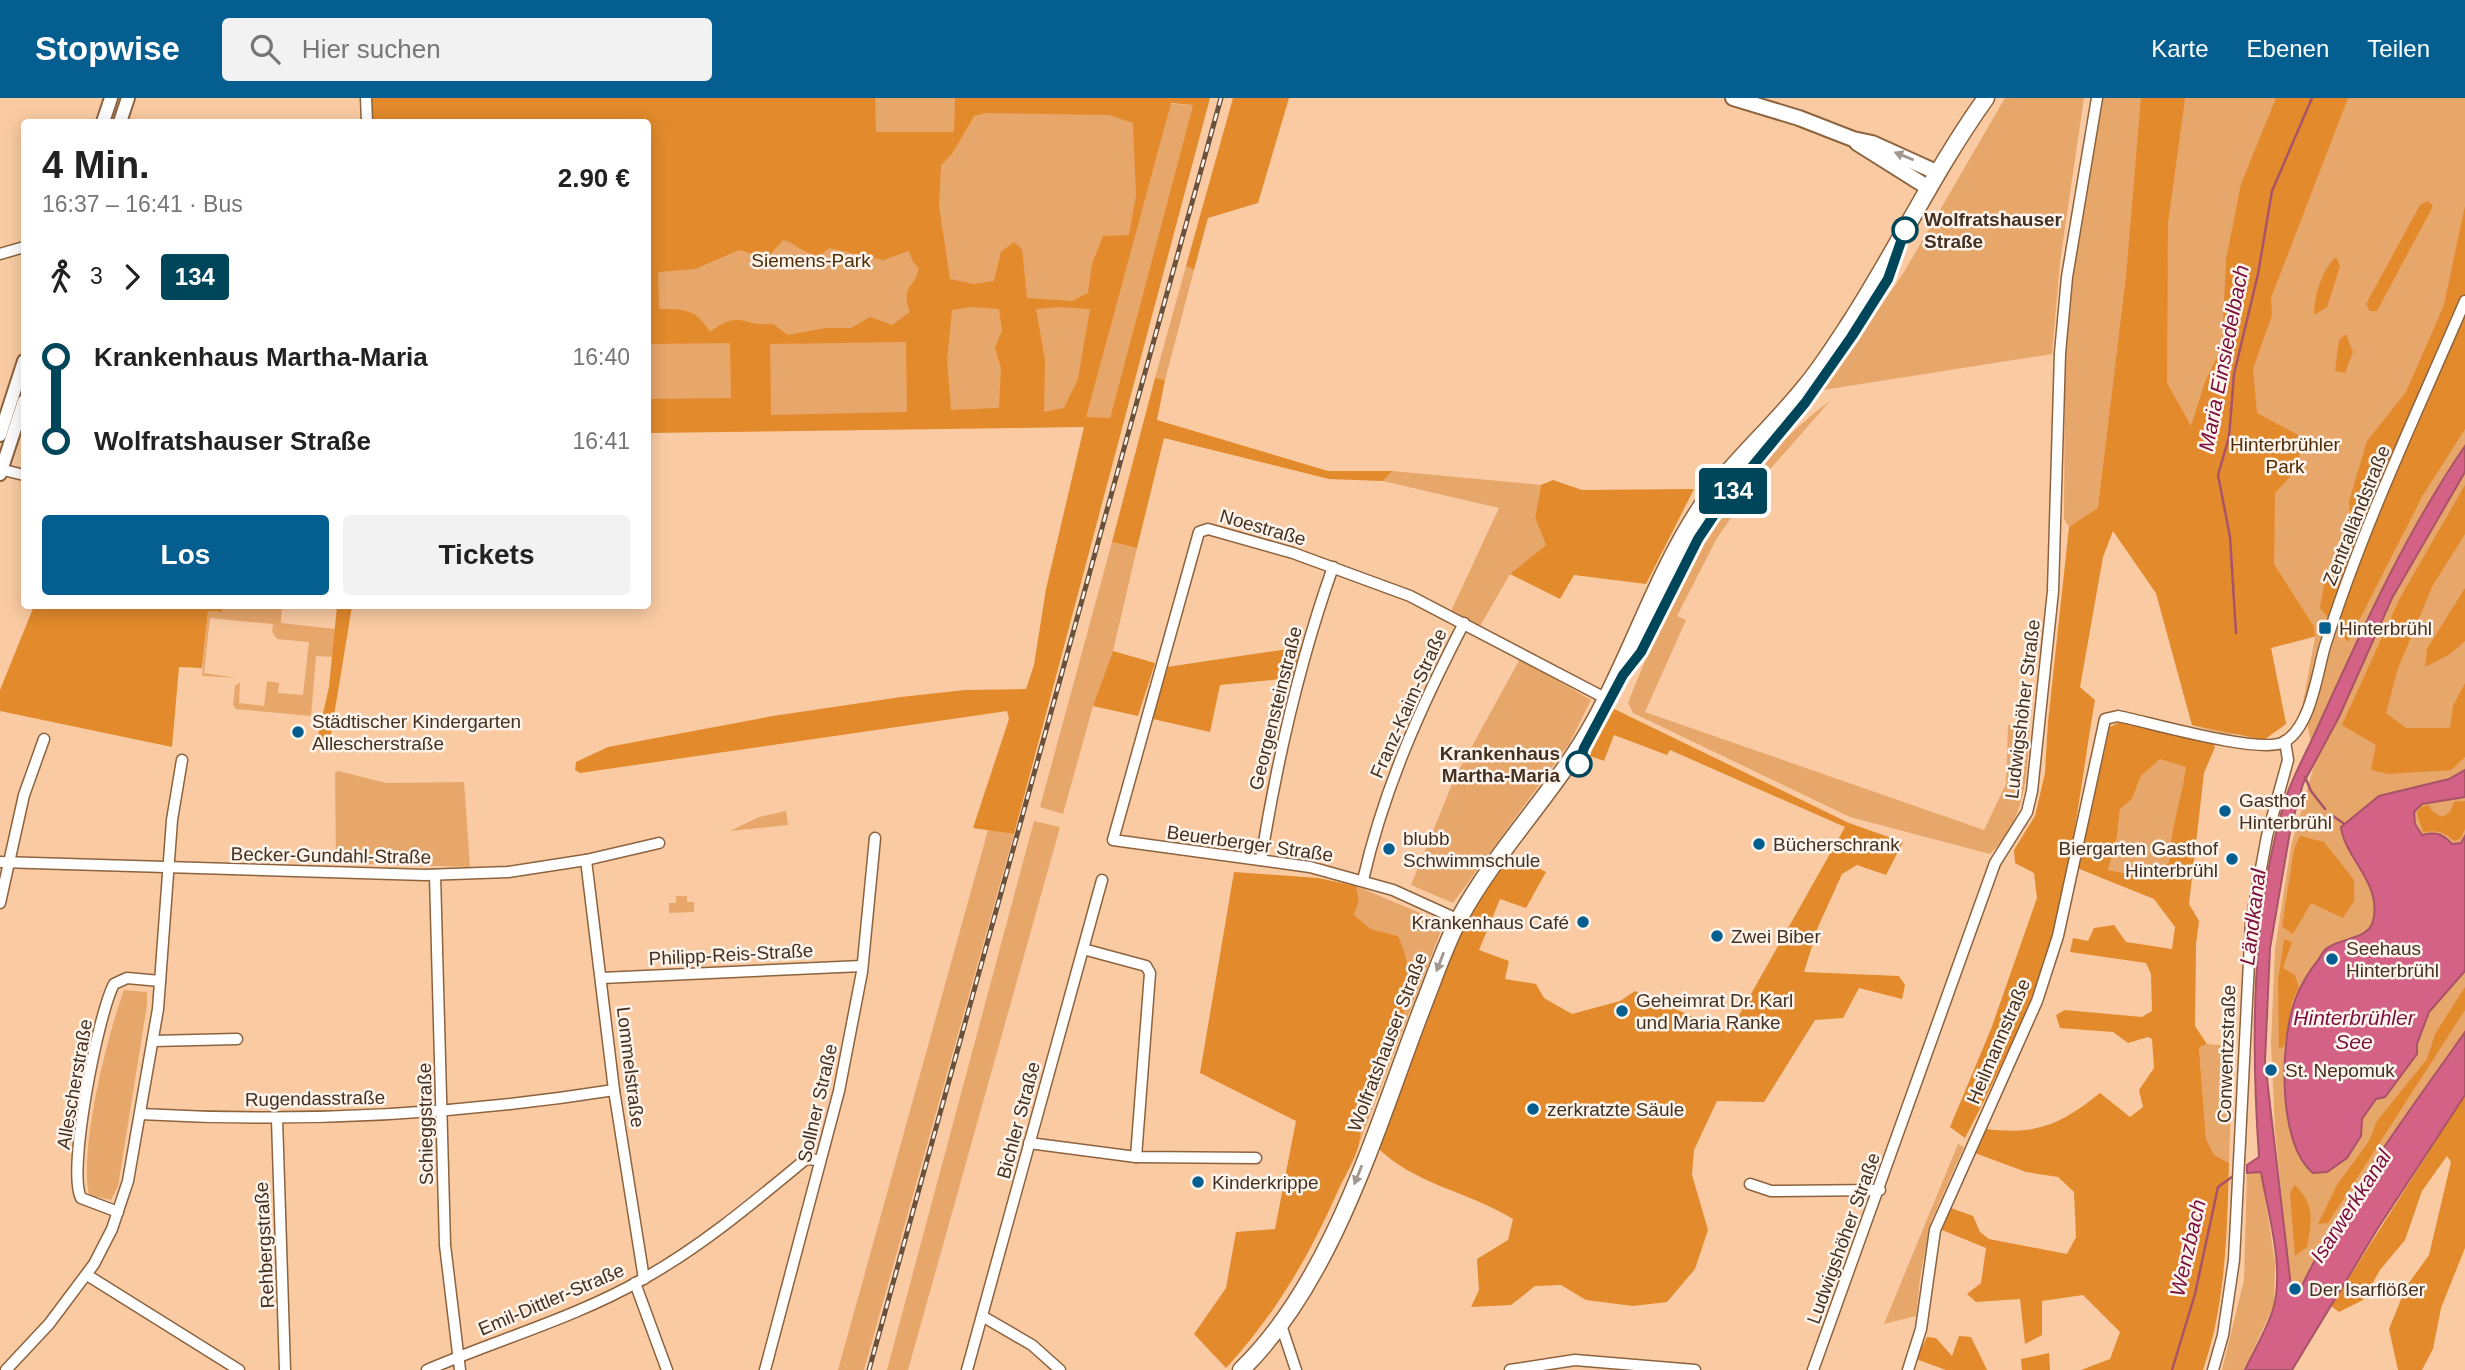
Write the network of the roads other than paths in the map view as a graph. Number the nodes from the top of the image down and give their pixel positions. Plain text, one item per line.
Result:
1 (111, 98) edge
2 (128, 98) edge
3 (366, 98) edge
4 (1733, 98) edge
5 (1986, 98) edge
6 (2097, 98) edge
7 (104, 119) edge
8 (121, 119) edge
9 (367, 119) edge
10 (1853, 139) junction
11 (1936, 172) junction
12 (1927, 187) junction
13 (21, 248) edge
14 (0, 254) edge
15 (2465, 301) edge
16 (21, 370) edge
17 (21, 410) edge
18 (0, 435) edge
19 (0, 471) edge
20 (21, 474) edge
21 (1333, 568) junction
22 (1464, 623) junction
23 (1605, 698) junction
24 (44, 739) dead end
25 (2285, 741) junction
26 (182, 761) dead end
27 (875, 838) dead end
28 (1113, 840) joint
29 (659, 843) dead end
30 (586, 860) junction
31 (1261, 860) junction
32 (3, 863) edge
33 (170, 867) junction
34 (435, 876) junction
35 (1102, 880) dead end
36 (1363, 880) junction
37 (0, 902) edge
38 (1459, 920) junction
39 (1083, 948) junction
40 (862, 966) junction
41 (603, 978) junction
42 (160, 981) junction
43 (237, 1039) dead end
44 (153, 1041) junction
45 (614, 1090) junction
46 (442, 1111) junction
47 (140, 1114) junction
48 (277, 1119) junction
49 (1029, 1143) junction
50 (1136, 1157) junction
51 (1256, 1158) dead end
52 (819, 1160) junction
53 (1750, 1184) dead end
54 (1880, 1190) junction
55 (118, 1212) junction
56 (87, 1275) junction
57 (639, 1281) junction
58 (982, 1316) junction
59 (1281, 1325) junction
60 (460, 1356) junction
61 (1619, 1366) edge
62 (1526, 1368) edge
63 (6, 1370) edge
64 (239, 1370) edge
65 (285, 1370) edge
66 (428, 1370) edge
67 (460, 1370) edge
68 (667, 1370) edge
69 (765, 1370) edge
70 (967, 1370) edge
71 (1060, 1370) edge
72 (1241, 1370) edge
73 (1296, 1370) edge
74 (1510, 1370) edge
75 (1695, 1370) edge
76 (1814, 1370) edge
77 (1908, 1370) edge
78 (2213, 1370) edge

1 - 7 street
2 - 8 street
3 - 9 street
4 - 10 main road
5 - 11 main road, Wolfratshauser Straße
6 - 54 street, Ludwigshöher Straße
11 -> 10 main road
10 - 12 main road
11 - 12 main road, Wolfratshauser Straße
12 - 23 main road, Wolfratshauser Straße
13 - 14 street
15 - 25 street, Zentralländstraße
16 - 18 street
17 - 19 street
19 - 20 street
21 - 22 street, Noestraße
21 - 28 street, Noestraße
21 - 31 street, Georgensteinstraße
22 - 23 street, Noestraße
22 - 36 street, Franz-Kaim-Straße
23 - 38 main road, Wolfratshauser Straße
24 - 32 street
25 - 77 street, Heilmannstraße
25 - 78 street, Conwentzstraße
26 - 33 street
27 - 40 street, Sollner Straße
28 - 31 street, Beuerberger Straße
29 - 30 street, Becker-Gundahl-Straße
30 - 34 street, Becker-Gundahl-Straße
30 - 41 street, Lommelstraße
31 - 36 street, Beuerberger Straße
32 - 33 street, Becker-Gundahl-Straße
32 - 37 street
33 - 34 street, Becker-Gundahl-Straße
33 - 42 street
34 - 46 street, Schieggstraße
35 - 39 street, Bichler Straße
36 - 38 street, Beuerberger Straße
38 -> 59 main road, Wolfratshauser Straße
39 - 49 street, Bichler Straße
39 - 50 street
40 - 41 street, Philipp-Reis-Straße
40 - 52 street, Sollner Straße
41 - 45 street, Lommelstraße
42 - 44 street
42 - 55 street, Allescherstraße
43 - 44 street
44 - 47 street
45 - 46 street, Rugendasstraße
45 - 57 street, Lommelstraße
46 - 48 street, Rugendasstraße
46 - 60 street, Schieggstraße
47 - 48 street, Rugendasstraße
47 - 55 street
48 - 65 street, Rehbergstraße
49 - 50 street
49 - 58 street, Bichler Straße
50 - 51 street
52 - 57 street, Emil-Dittler-Straße
52 - 69 street, Sollner Straße
53 - 54 street
54 - 76 street, Ludwigshöher Straße
55 - 56 street
56 - 63 street
56 - 64 street
57 - 60 street, Emil-Dittler-Straße
57 - 68 street, Lommelstraße
58 - 70 street, Bichler Straße
58 - 71 street
59 - 72 main road, Wolfratshauser Straße
59 - 73 street
60 - 66 street, Emil-Dittler-Straße
60 - 67 street, Schieggstraße
61 - 62 street
61 - 75 street
62 - 74 street

